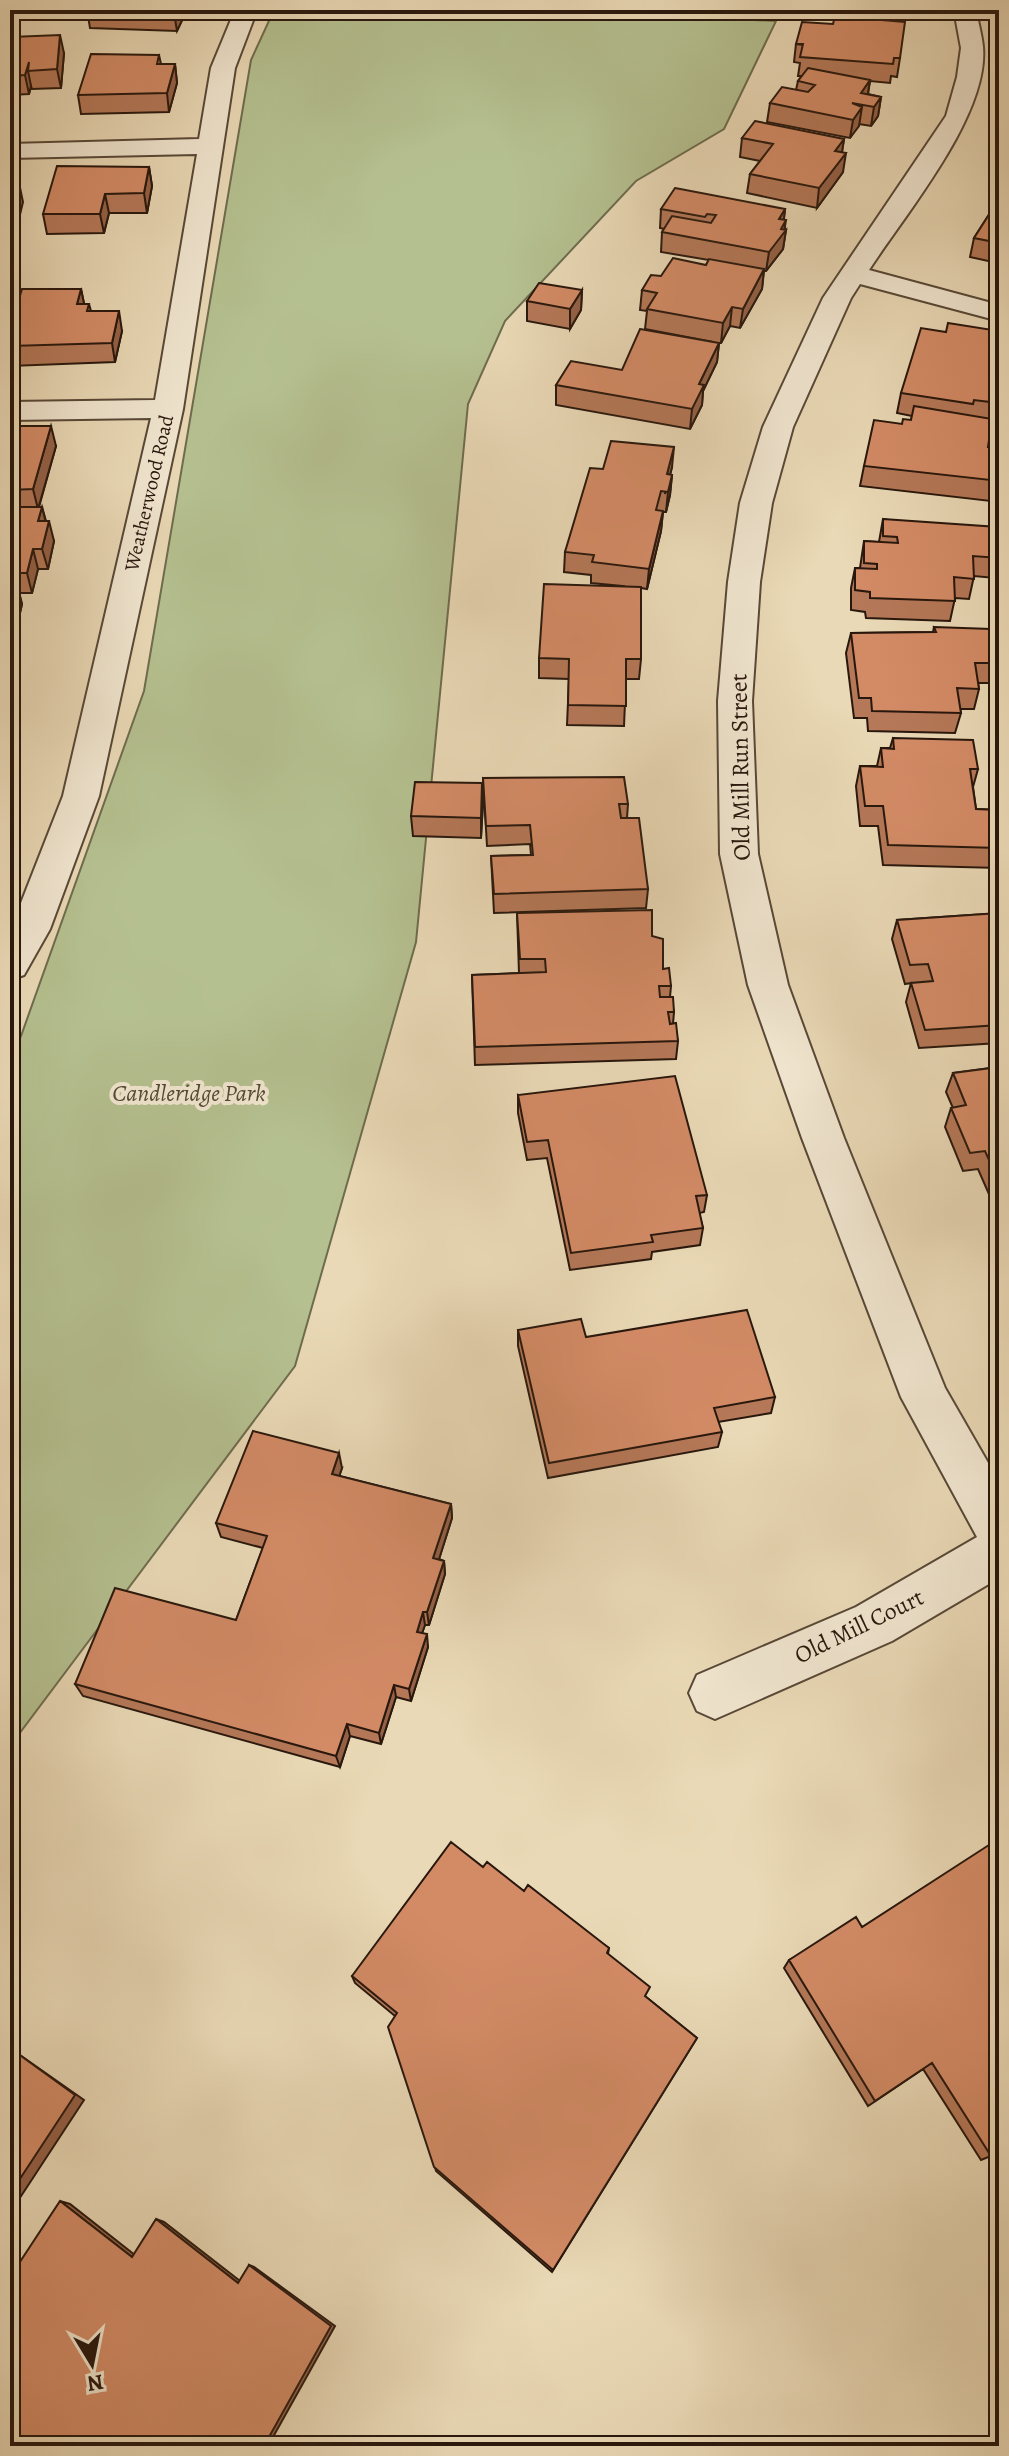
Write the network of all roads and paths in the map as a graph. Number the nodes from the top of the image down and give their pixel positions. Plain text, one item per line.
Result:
1 (246, 10) edge
2 (679, 10) edge
3 (861, 10) edge
4 (965, 10) edge
5 (210, 146) junction
6 (10, 151) edge
7 (853, 274) junction
8 (999, 313) edge
9 (168, 409) junction
10 (10, 411) edge
11 (10, 965) edge
12 (999, 1529) edge
13 (999, 1551) edge
14 (715, 1693) dead end

1 - 5 street, Weatherwood Road
2 - 3 street
4 - 7 street, Old Mill Run Street
5 - 6 street
5 - 9 street, Weatherwood Road
7 - 8 street
7 - 12 street, Old Mill Run Street
9 - 10 street
9 - 11 street, Weatherwood Road
13 - 14 street, Old Mill Court

